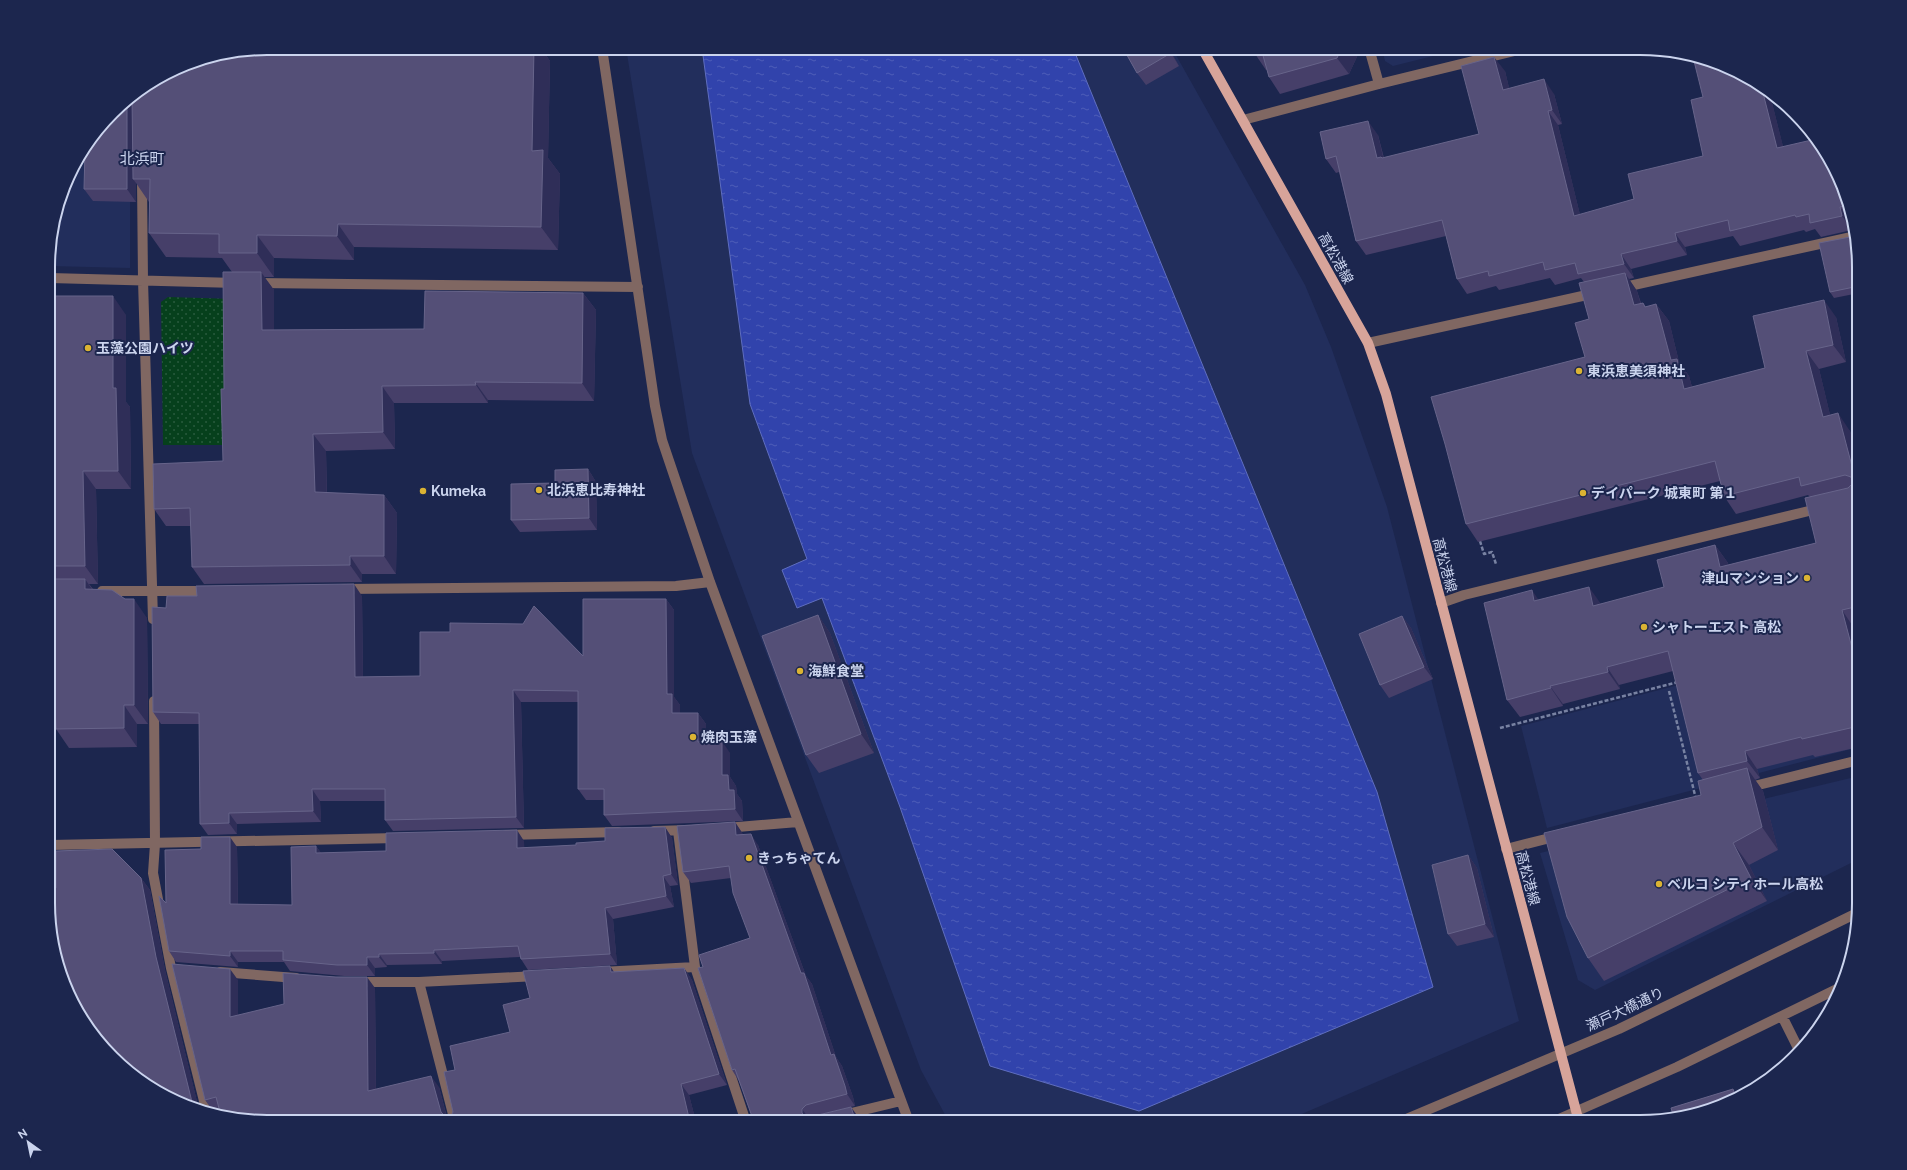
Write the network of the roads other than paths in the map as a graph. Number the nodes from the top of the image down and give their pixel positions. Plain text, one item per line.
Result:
1 (603, 55) edge
2 (1206, 55) edge
3 (1371, 55) edge
4 (1497, 55) edge
5 (1379, 84) junction
6 (1243, 120) junction
7 (142, 169) edge
8 (1850, 237) edge
9 (55, 278) edge
10 (143, 280) junction
11 (638, 287) junction
12 (1368, 344) junction
13 (1828, 506) edge
14 (710, 582) junction
15 (333, 589) edge
16 (89, 591) edge
17 (153, 591) junction
18 (223, 591) edge
19 (1441, 603) junction
20 (153, 631) edge
21 (154, 694) edge
22 (1852, 762) edge
23 (1735, 791) edge
24 (798, 822) junction
25 (717, 828) edge
26 (701, 829) edge
27 (646, 831) edge
28 (678, 831) junction
29 (630, 832) edge
30 (1566, 834) edge
31 (496, 835) edge
32 (408, 837) edge
33 (155, 844) junction
34 (55, 845) edge
35 (1506, 849) junction
36 (1852, 915) edge
37 (695, 967) junction
38 (210, 971) edge
39 (592, 973) edge
40 (545, 975) edge
41 (304, 979) edge
42 (344, 982) edge
43 (418, 982) junction
44 (1833, 991) edge
45 (1782, 1016) junction
46 (1797, 1046) edge
47 (1561, 1053) junction
48 (901, 1101) junction
49 (205, 1106) edge
50 (1576, 1111) junction
51 (453, 1115) edge
52 (744, 1115) edge
53 (840, 1115) edge
54 (906, 1115) edge
55 (1415, 1115) edge
56 (1567, 1115) edge
57 (1577, 1115) edge

1 - 11 street
2 - 6 main road, 高松港線
3 - 5 street
4 - 5 street
5 - 6 street
6 - 12 main road, 高松港線
7 - 10 street
8 - 12 street
9 - 10 street
10 - 11 street
10 - 17 street
11 - 14 street
12 - 19 main road, 高松港線
13 - 19 street
14 - 15 street
14 - 24 street
16 - 17 street
17 - 18 street
17 - 20 street
19 - 35 main road, 高松港線
21 - 33 street
22 - 23 street
24 - 25 street
24 - 48 street
26 - 28 street
27 - 28 street
28 - 37 street
29 - 31 street
30 - 35 street
32 - 33 street
33 - 34 street
33 - 49 street
35 - 47 main road, 高松港線
36 - 47 street, 瀬戸大橋通り
37 - 39 street
37 - 52 street
38 - 41 street
40 - 43 street
42 - 43 street
43 - 51 street
44 - 45 street
45 - 46 street
45 - 50 street
47 - 50 main road, 高松港線
47 - 55 street, 瀬戸大橋通り
48 - 53 street
48 - 54 street
50 - 56 street
50 - 57 main road, 高松港線

